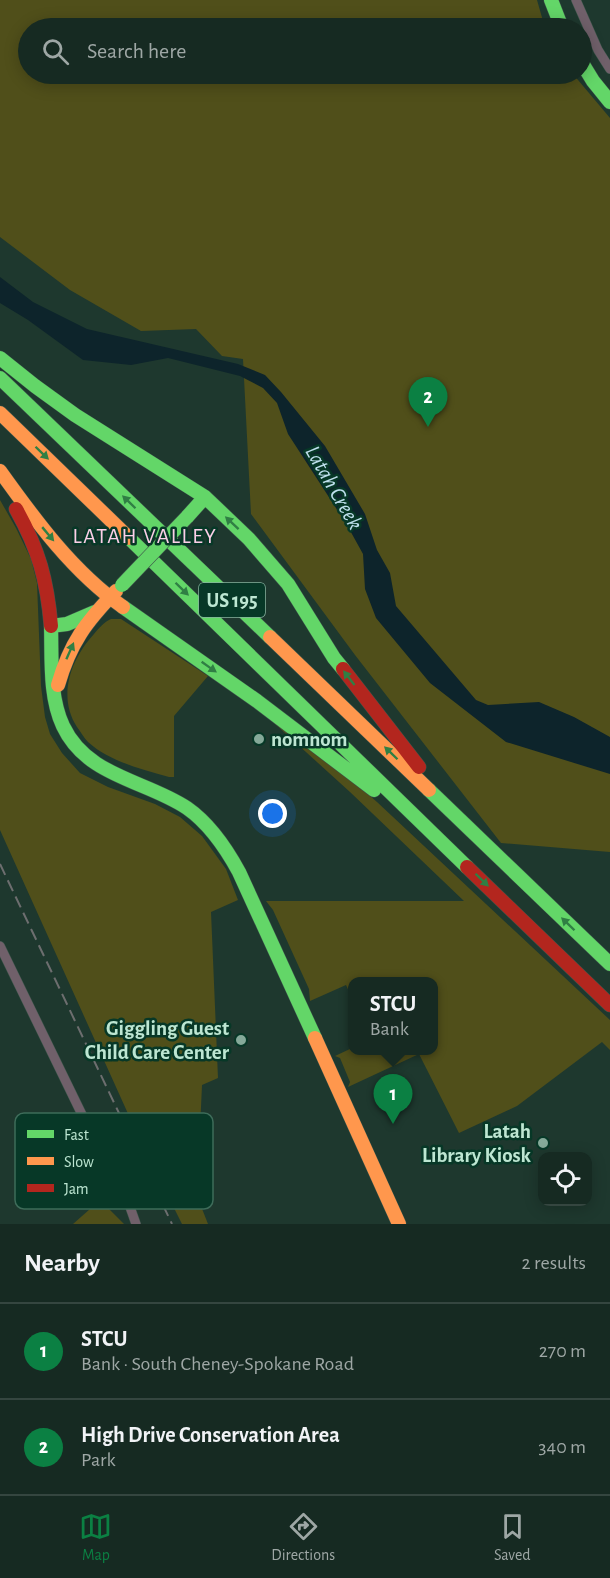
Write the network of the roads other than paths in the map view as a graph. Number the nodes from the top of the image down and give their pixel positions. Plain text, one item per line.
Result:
1 (551, 0) edge
2 (576, 0) edge
3 (558, 18) edge
4 (584, 18) edge
5 (592, 36) edge
6 (610, 69) edge
7 (592, 79) edge
8 (610, 102) edge
9 (0, 358) edge
10 (0, 378) edge
11 (0, 413) edge
12 (0, 471) edge
13 (0, 482) edge
14 (205, 498) junction
15 (110, 598) junction
16 (95, 612) junction
17 (51, 626) junction
18 (56, 695) junction
19 (464, 822) junction
20 (440, 840) junction
21 (0, 946) edge
22 (610, 964) edge
23 (610, 1005) edge
24 (81, 1113) edge
25 (131, 1209) edge
26 (136, 1224) edge
27 (399, 1224) edge

1 - 3 main road
2 - 4 street
5 - 6 street
7 - 8 main road
9 - 14 main road
19 -> 10 main road, US 195
11 -> 20 main road, US 195
12 -> 15 main road
13 - 17 main road
14 - 15 main road, bridge
19 -> 14 main road
15 - 16 main road
15 -> 20 main road
16 - 17 main road
18 -> 16 main road
17 - 18 main road
18 - 27 main road
22 -> 19 main road, US 195
20 -> 23 main road, US 195
21 - 24 street
25 - 26 street

